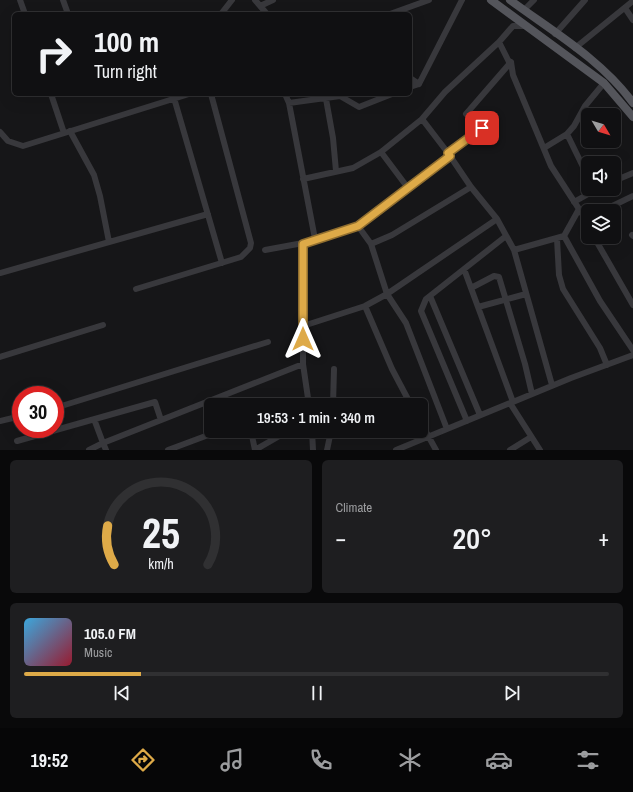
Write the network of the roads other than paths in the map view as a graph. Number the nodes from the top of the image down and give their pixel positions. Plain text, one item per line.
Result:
1 (20, 0) edge
2 (63, 0) edge
3 (232, 0) edge
4 (255, 0) edge
5 (273, 0) edge
6 (429, 0) edge
7 (462, 0) edge
8 (491, 0) edge
9 (510, 0) edge
10 (534, 0) edge
11 (585, 0) edge
12 (633, 1) edge
13 (260, 6) junction
14 (625, 8) junction
15 (524, 10) junction
16 (24, 12) edge
17 (67, 12) edge
18 (223, 12) edge
19 (265, 12) edge
20 (396, 12) edge
21 (633, 20) edge
22 (528, 26) junction
23 (555, 34) junction
24 (499, 42) junction
25 (576, 48) junction
26 (511, 62) junction
27 (412, 79) edge
28 (604, 83) junction
29 (419, 84) junction
30 (412, 86) edge
31 (52, 96) edge
32 (182, 96) edge
33 (213, 96) edge
34 (286, 96) edge
35 (336, 96) edge
36 (341, 96) edge
37 (387, 96) edge
38 (174, 98) junction
39 (326, 99) junction
40 (290, 103) junction
41 (633, 103) edge
42 (466, 114) dead end
43 (633, 117) edge
44 (422, 119) junction
45 (492, 120) dead end
46 (0, 132) edge
47 (67, 132) junction
48 (566, 134) junction
49 (544, 148) junction
50 (381, 152) junction
51 (449, 154) junction
52 (581, 163) edge
53 (336, 171) junction
54 (633, 173) edge
55 (621, 178) edge
56 (303, 179) junction
57 (471, 187) junction
58 (408, 188) junction
59 (584, 196) edge
60 (633, 196) edge
61 (574, 202) junction
62 (616, 204) edge
63 (579, 210) junction
64 (581, 213) edge
65 (208, 214) junction
66 (497, 219) junction
67 (358, 226) junction
68 (506, 236) junction
69 (564, 236) junction
70 (557, 238) junction
71 (315, 239) junction
72 (109, 242) junction
73 (303, 244) junction
74 (371, 244) junction
75 (598, 244) edge
76 (265, 250) dead end
77 (514, 250) junction
78 (222, 263) junction
79 (464, 269) junction
80 (0, 273) edge
81 (471, 288) junction
82 (136, 290) dead end
83 (387, 294) junction
84 (526, 294) junction
85 (430, 296) junction
86 (505, 300) junction
87 (366, 306) junction
88 (633, 306) edge
89 (478, 307) junction
90 (103, 325) dead end
91 (303, 326) junction
92 (268, 342) dead end
93 (633, 350) edge
94 (633, 355) edge
95 (0, 357) edge
96 (303, 364) junction
97 (607, 365) junction
98 (334, 369) dead end
99 (552, 385) junction
100 (532, 394) junction
101 (308, 398) edge
102 (333, 398) edge
103 (406, 398) edge
104 (511, 402) junction
105 (64, 405) edge
106 (480, 415) junction
107 (12, 418) edge
108 (94, 419) junction
109 (161, 420) junction
110 (466, 420) junction
111 (0, 421) edge
112 (447, 429) junction
113 (428, 436) joint
114 (204, 437) edge
115 (531, 437) junction
116 (252, 438) edge
117 (276, 438) edge
118 (312, 438) edge
119 (330, 438) edge
120 (423, 438) edge
121 (17, 440) dead end
122 (104, 443) junction
123 (518, 448) edge
124 (88, 450) edge
125 (106, 450) edge
126 (168, 450) edge
127 (255, 450) edge
128 (313, 450) edge
129 (327, 450) edge
130 (396, 450) edge
131 (436, 450) edge
132 (510, 450) edge
133 (540, 450) edge

1 - 16 street
2 - 17 street
3 - 18 street
4 - 13 street
5 - 13 street
6 - 20 street
7 - 29 street
8 - 22 main road
9 - 15 main road
10 - 15 street
11 - 23 street
12 - 14 street
13 - 19 street
14 - 21 street
14 - 25 street
15 - 23 main road
22 - 24 street
22 - 28 main road
23 - 25 main road
24 - 26 street
24 - 44 street
25 - 41 main road
26 - 42 street
26 - 49 street
27 - 29 street
28 - 43 main road
28 - 48 street
29 - 30 street
31 - 47 street
32 - 38 street
33 - 78 street
34 - 40 street
35 - 39 street
36 - 37 street
38 - 47 street
38 - 65 street
39 - 40 street
39 - 53 street
40 - 56 street
44 - 50 street
44 - 51 street
45 - 51 street
46 - 47 street
47 - 72 street
48 - 49 street
48 - 52 street
49 - 61 street
50 - 53 street
50 - 58 street
51 - 57 street
51 - 58 street
53 - 56 street
54 - 55 street
56 - 71 street
57 - 66 street
57 - 74 street
58 - 67 street
59 - 61 street
60 - 62 street
61 - 63 street
63 - 64 street
63 - 69 street
65 - 72 street
65 - 78 street
66 - 68 street
66 - 83 street
67 - 71 street
67 - 74 street
68 - 77 street
68 - 79 street
69 - 70 street
69 - 93 street
70 - 77 street
70 - 97 street
71 - 73 street
72 - 80 street
73 - 76 street
73 - 91 street
74 - 83 street
75 - 88 street
77 - 84 street
78 - 82 street
79 - 81 street
79 - 85 street
81 - 86 street
81 - 89 street
83 - 87 street
83 - 112 street
84 - 86 street
84 - 99 street
85 - 106 street
85 - 110 street
86 - 89 street
86 - 100 street
87 - 91 street
87 - 103 street
89 - 104 street
90 - 95 street
91 - 96 street
92 - 105 street
94 - 97 street
96 - 101 street
96 - 109 street
97 - 99 street
98 - 102 street
99 - 100 street
100 - 104 street
104 - 106 street
104 - 115 street
106 - 110 street
107 - 111 street
108 - 109 street
108 - 121 street
108 - 122 street
109 - 122 street
110 - 112 street
112 - 113 street
113 - 131 street
114 - 126 street
115 - 123 street
115 - 133 street
116 - 127 street
117 - 127 street
118 - 128 street
119 - 129 street
120 - 130 street
122 - 124 street
122 - 125 street
123 - 132 street

